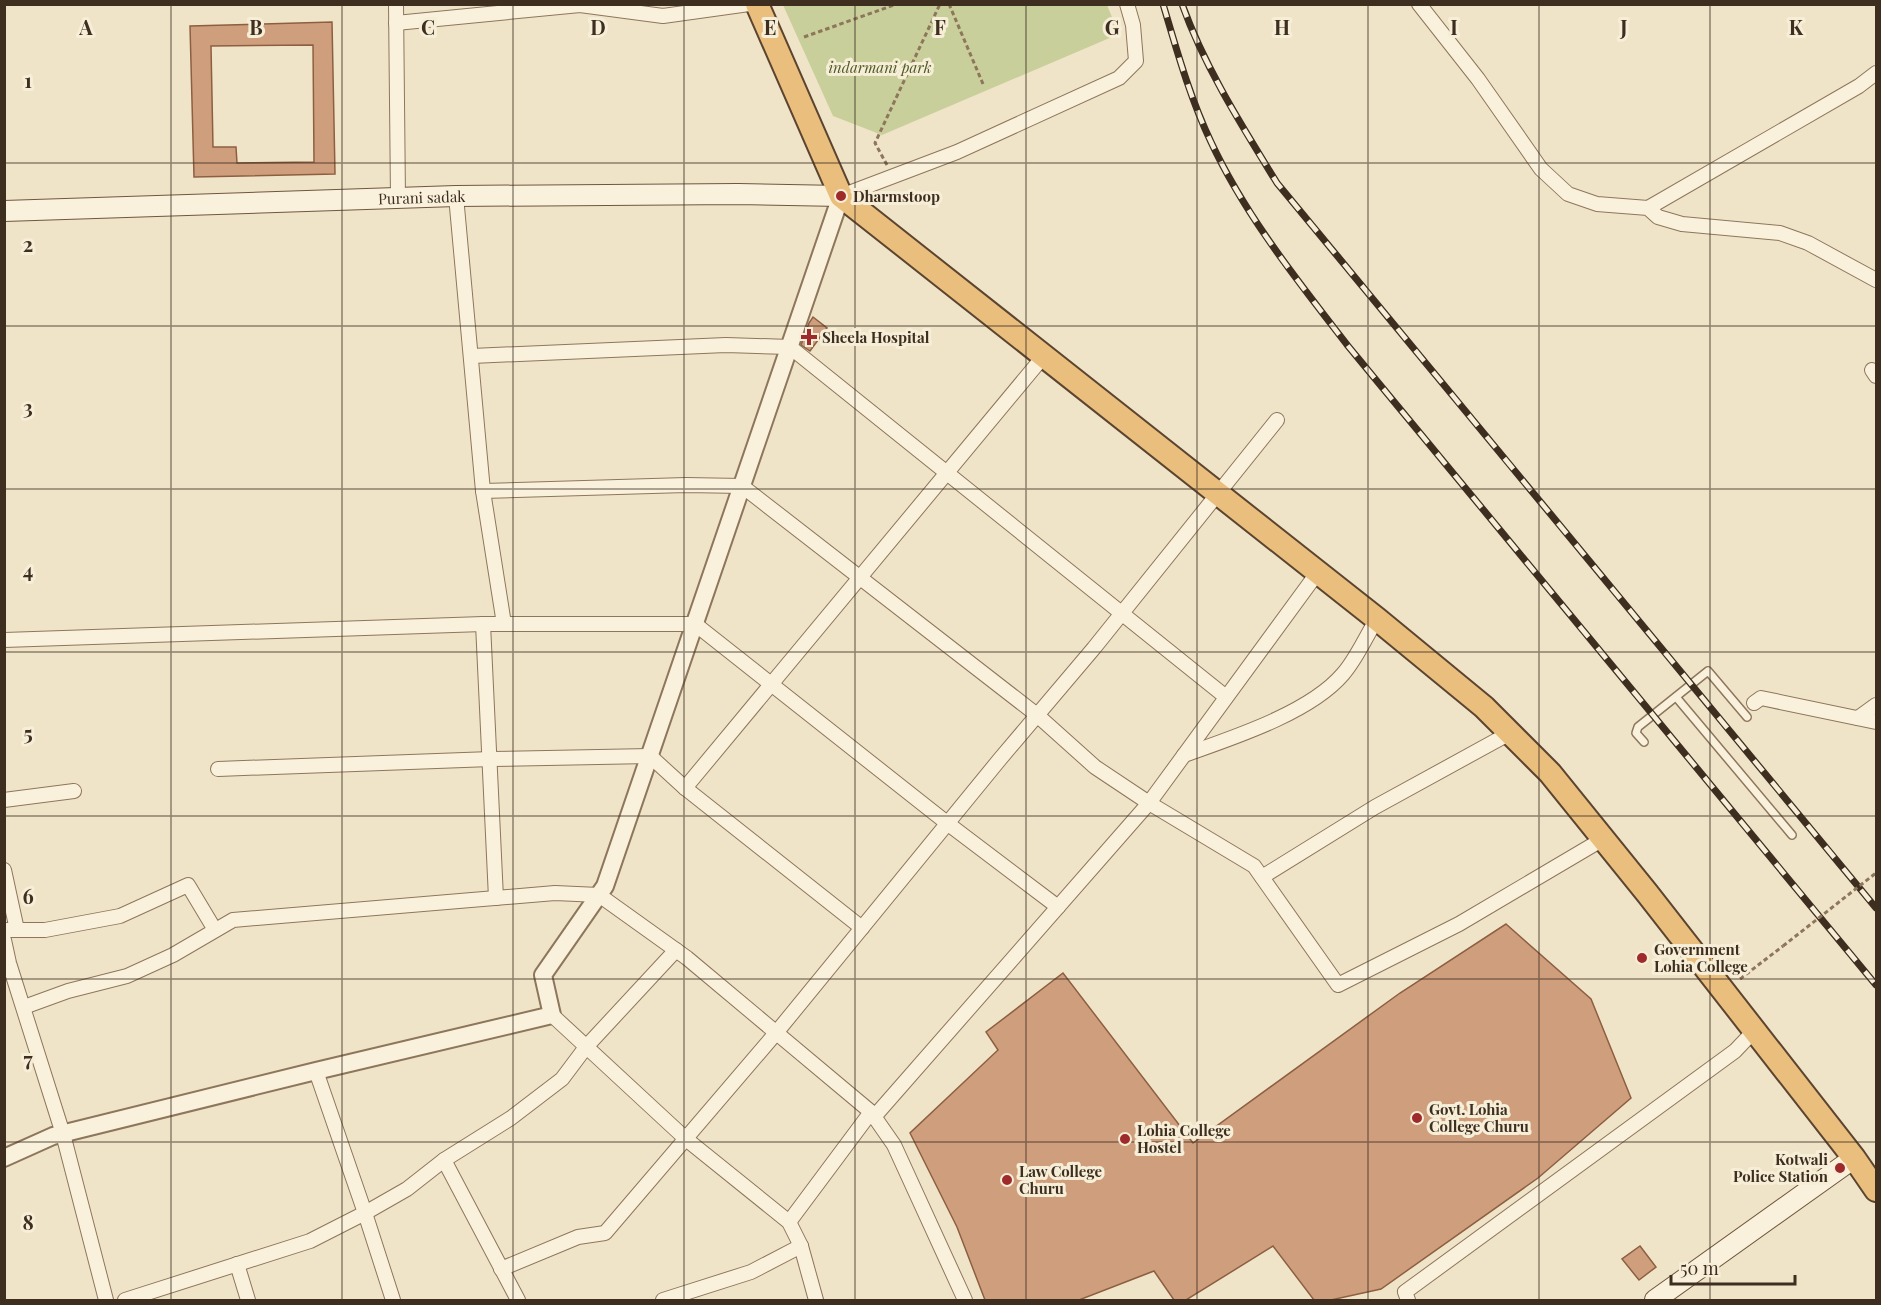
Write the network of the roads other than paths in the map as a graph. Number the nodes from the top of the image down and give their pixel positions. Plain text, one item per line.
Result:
1 (396, 4) edge
2 (749, 4) edge
3 (757, 4) edge
4 (1127, 4) edge
5 (1419, 4) edge
6 (580, 5) edge
7 (396, 23) junction
8 (1876, 73) edge
9 (456, 196) junction
10 (841, 196) junction
11 (398, 199) junction
12 (1648, 208) junction
13 (4, 211) edge
14 (1876, 280) edge
15 (790, 346) junction
16 (472, 356) junction
17 (1043, 357) junction
18 (1277, 420) dead end
19 (948, 472) junction
20 (742, 486) junction
21 (483, 491) junction
22 (1218, 493) junction
23 (1318, 572) junction
24 (860, 577) junction
25 (1121, 614) junction
26 (1377, 619) junction
27 (483, 624) junction
28 (504, 624) junction
29 (695, 624) junction
30 (4, 640) edge
31 (771, 685) junction
32 (1226, 697) junction
33 (1676, 697) junction
34 (1754, 703) dead end
35 (1876, 705) edge
36 (1037, 715) junction
37 (1747, 717) dead end
38 (1858, 718) junction
39 (1876, 722) edge
40 (1510, 733) junction
41 (1644, 742) dead end
42 (1184, 755) junction
43 (650, 756) junction
44 (490, 759) junction
45 (218, 769) dead end
46 (686, 788) junction
47 (74, 791) dead end
48 (4, 800) edge
49 (1149, 803) junction
50 (947, 823) junction
51 (1792, 835) dead end
52 (1604, 839) junction
53 (4, 870) edge
54 (1262, 877) junction
55 (599, 895) junction
56 (496, 898) junction
57 (1058, 907) junction
58 (862, 928) junction
59 (11, 930) edge
60 (215, 930) junction
61 (4, 940) edge
62 (676, 950) junction
63 (11, 989) edge
64 (24, 1007) junction
65 (552, 1015) junction
66 (1754, 1031) junction
67 (776, 1033) junction
68 (586, 1047) junction
69 (316, 1071) junction
70 (873, 1114) junction
71 (63, 1134) junction
72 (686, 1139) junction
73 (4, 1158) edge
74 (1854, 1158) junction
75 (444, 1160) junction
76 (1876, 1190) edge
77 (365, 1213) junction
78 (789, 1222) junction
79 (801, 1246) junction
80 (237, 1264) junction
81 (501, 1269) junction
82 (106, 1300) edge
83 (125, 1300) edge
84 (248, 1300) edge
85 (393, 1300) edge
86 (518, 1300) edge
87 (668, 1300) edge
88 (816, 1300) edge
89 (965, 1300) edge
90 (1408, 1300) edge
91 (1655, 1300) edge

1 - 7 street
2 - 6 street
3 - 10 highway
4 - 10 street
5 - 12 street
6 - 7 street
7 - 11 street
8 - 12 street
9 - 10 main road, Purani sadak
9 - 11 main road, Purani sadak
9 - 16 street
10 - 15 street
10 - 17 highway
11 - 13 main road, Purani sadak
12 - 14 street
15 - 16 street
15 - 19 street
15 - 20 street
16 - 21 street
17 - 19 street
17 - 22 highway
18 - 22 street
19 - 24 street
19 - 25 street
20 - 21 street
20 - 24 street
20 - 29 street
21 - 28 street
22 - 23 highway
22 - 25 street
23 - 26 highway
23 - 32 street
24 - 31 street
24 - 36 street
25 - 32 street
25 - 36 street
26 - 40 highway
26 - 42 street
27 - 28 street
27 - 30 street
27 - 44 street
28 - 29 street
29 - 31 street
29 - 43 street
31 - 46 street
31 - 50 street
32 - 42 street
33 - 37 lane
33 - 41 lane
33 - 51 lane
34 - 38 street
35 - 38 street
36 - 49 street
36 - 50 street
38 - 39 street
40 - 52 highway
40 - 54 street
42 - 49 street
43 - 44 street
43 - 46 street
43 - 55 street
44 - 45 street
44 - 56 street
46 - 58 street
47 - 48 street
49 - 54 street
49 - 57 street
50 - 57 street
50 - 58 street
52 - 54 street
52 - 66 highway
53 - 59 street
55 - 56 street
55 - 62 street
55 - 65 street
56 - 60 street
57 - 70 street
58 - 67 street
59 - 60 street
60 - 64 street
61 - 63 street
62 - 67 street
62 - 68 street
63 - 64 street
64 - 71 street
65 - 68 street
65 - 69 street
66 - 74 highway
66 - 90 street
67 - 70 street
67 - 72 street
68 - 72 street
68 - 75 street
69 - 71 street
69 - 77 street
70 - 78 street
70 - 89 street
71 - 73 street
71 - 82 street
72 - 78 street
72 - 81 street
74 - 76 highway
74 - 91 main road
75 - 77 street
75 - 81 street
77 - 80 street
77 - 85 street
78 - 79 street
79 - 87 street
79 - 88 street
80 - 83 street
80 - 84 street
81 - 86 street

